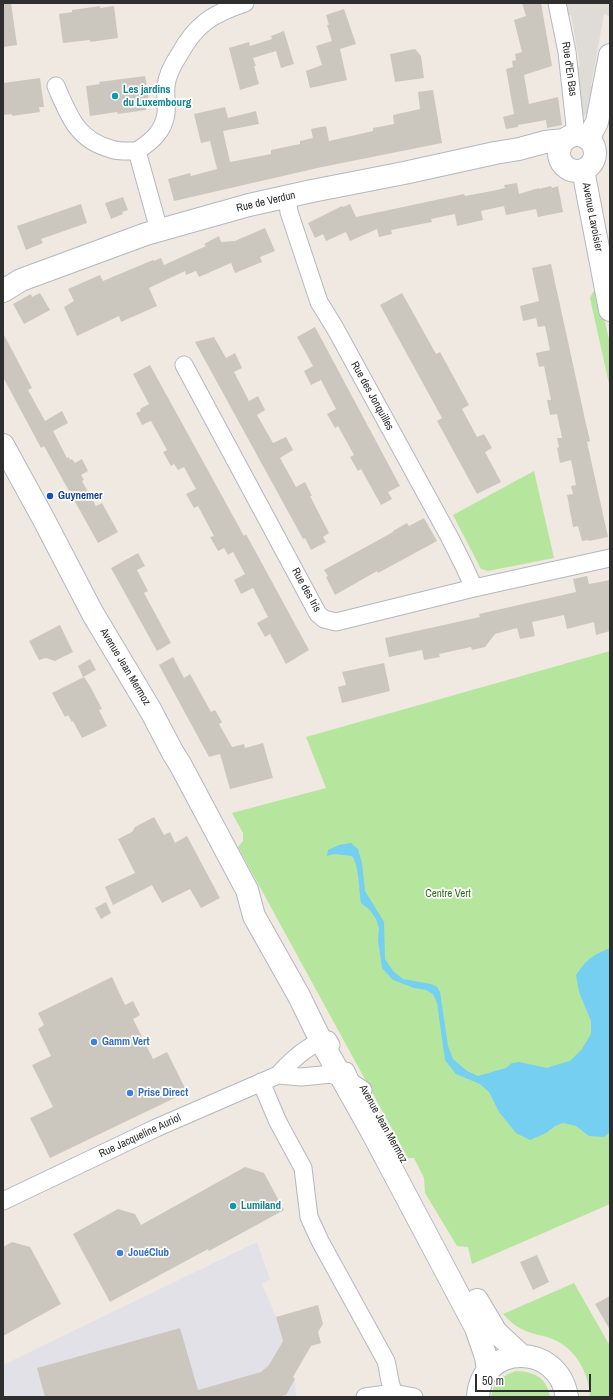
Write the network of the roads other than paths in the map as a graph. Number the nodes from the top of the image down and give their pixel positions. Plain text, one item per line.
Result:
1 (244, 3) edge
2 (557, 3) edge
3 (610, 54) edge
4 (56, 86) dead end
5 (572, 143) junction
6 (137, 151) junction
7 (583, 170) junction
8 (287, 197) junction
9 (159, 230) junction
10 (9, 284) edge
11 (609, 298) edge
12 (184, 365) dead end
13 (3, 445) edge
14 (610, 558) edge
15 (474, 588) junction
16 (247, 890) junction
17 (321, 1041) junction
18 (278, 1075) junction
19 (343, 1080) junction
20 (261, 1082) junction
21 (363, 1090) junction
22 (3, 1201) edge
23 (522, 1356) junction
24 (488, 1371) junction
25 (394, 1393) junction
26 (475, 1395) edge
27 (365, 1397) edge
28 (414, 1397) edge
29 (567, 1397) edge

1 - 6 street
2 - 5 street, Rue d'En Bas
3 - 5 main road
4 - 6 street
5 - 7 main road, Rue de Verdun
5 - 7 main road
5 - 8 main road, Rue de Verdun
6 - 9 street
7 - 11 main road, Avenue Lavoisier
8 - 9 main road, Rue de Verdun
8 - 15 street, Rue des Jonquilles
9 - 10 main road, Rue de Verdun
12 - 15 street, Rue des Iris
13 - 16 main road, Avenue Jean Mermoz
14 - 15 street, Rue des Iris
16 - 17 main road, Avenue Jean Mermoz
16 - 21 main road, Avenue Jean Mermoz
17 - 18 street
17 - 19 main road, Avenue Jean Mermoz
17 - 21 street
18 - 19 street
18 - 20 street, Rue Jacqueline Auriol
19 - 24 main road, Avenue Jean Mermoz
20 - 22 street, Rue Jacqueline Auriol
20 - 25 street
21 - 23 main road, Avenue Jean Mermoz
23 - 24 main road
23 - 29 main road
24 - 26 main road
25 - 27 street
25 - 28 street

